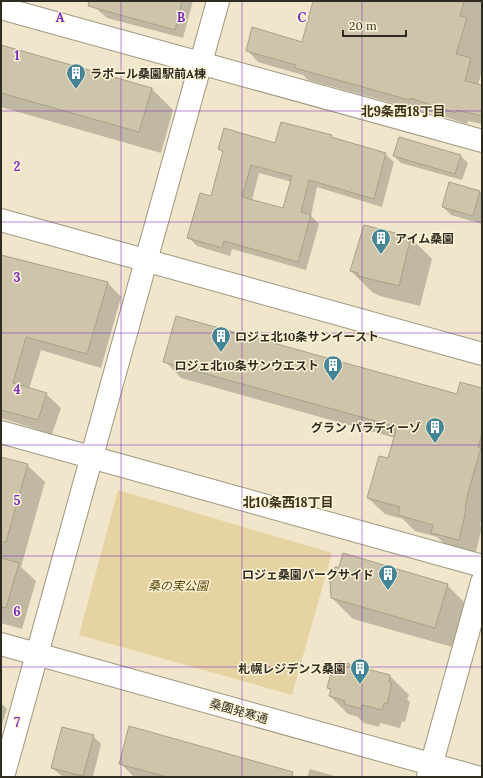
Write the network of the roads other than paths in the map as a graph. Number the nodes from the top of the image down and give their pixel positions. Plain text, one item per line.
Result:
1 (218, 1) edge
2 (1, 8) edge
3 (201, 63) junction
4 (482, 141) edge
5 (1, 220) edge
6 (146, 260) junction
7 (482, 354) edge
8 (1, 432) edge
9 (92, 457) junction
10 (482, 566) edge
11 (482, 582) edge
12 (1, 644) edge
13 (37, 655) junction
14 (430, 771) edge
15 (3, 777) edge
16 (477, 777) edge

1 - 3 street
2 - 3 street
3 - 4 street
3 - 6 street
5 - 6 street
6 - 7 street
6 - 9 street
8 - 9 street
9 - 10 street
9 - 13 street
11 - 14 street
12 - 13 street, 桑園発寒通
13 - 14 street, 桑園発寒通
13 - 15 street
14 - 16 street, 桑園発寒通

